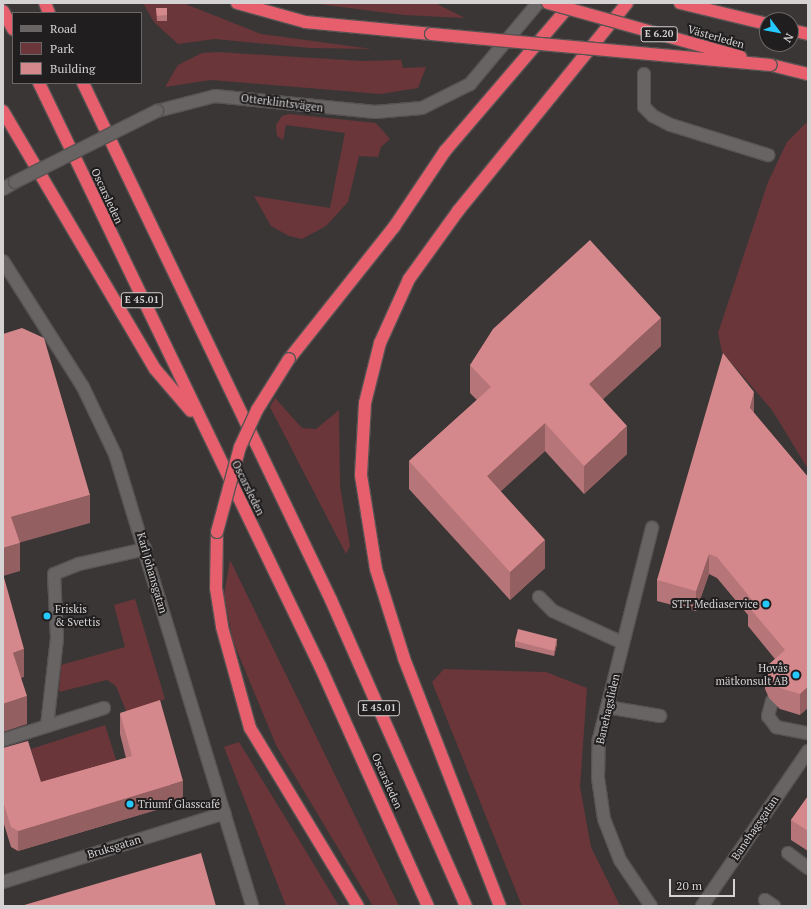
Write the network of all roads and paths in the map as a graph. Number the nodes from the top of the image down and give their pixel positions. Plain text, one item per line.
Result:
1 (237, 3) edge
2 (538, 3) edge
3 (548, 3) edge
4 (572, 3) edge
5 (627, 3) edge
6 (680, 3) edge
7 (3, 11) edge
8 (759, 22) edge
9 (12, 27) edge
10 (771, 66) junction
11 (644, 74) dead end
12 (808, 74) edge
13 (39, 84) edge
14 (83, 84) edge
15 (3, 111) edge
16 (768, 155) dead end
17 (3, 189) edge
18 (3, 261) edge
19 (52, 335) junction
20 (38, 340) edge
21 (201, 424) junction
22 (652, 528) dead end
23 (145, 549) junction
24 (539, 597) dead end
25 (624, 642) junction
26 (772, 701) edge
27 (607, 707) junction
28 (104, 708) dead end
29 (660, 716) dead end
30 (46, 726) junction
31 (808, 733) edge
32 (3, 740) edge
33 (808, 751) edge
34 (224, 813) junction
35 (788, 853) dead end
36 (808, 868) edge
37 (3, 882) edge
38 (252, 906) edge
39 (358, 906) edge
40 (428, 906) edge
41 (466, 906) edge
42 (500, 906) edge
43 (651, 906) edge
44 (702, 906) edge

1 - 10 highway, bridge
2 - 17 street, Otterklintsvägen, bridge
3 - 10 highway, Västerleden / E 6.20, bridge
4 - 39 highway, bridge
5 - 42 highway
6 - 8 highway
7 - 9 highway
10 - 12 highway, Västerleden / E 6.20
11 - 16 street
13 - 21 highway, Oscarsleden / E 45.01
14 - 41 highway, Oscarsleden / E 45.01
15 - 21 highway
18 - 19 street, Karl Johansgatan
19 - 20 street
19 - 23 street, Karl Johansgatan
21 - 40 highway, Oscarsleden / E 45.01
22 - 25 street, Banehagsliden
23 - 30 street
23 - 34 street, Karl Johansgatan
24 - 25 street
25 - 27 street, Banehagsliden
26 - 31 street
27 - 29 street
27 - 43 street, Banehagsliden
28 - 30 street
30 - 32 street
33 - 44 street, Banehagsgatan
34 - 37 street, Bruksgatan
34 - 38 street, Karl Johansgatan
35 - 36 street

